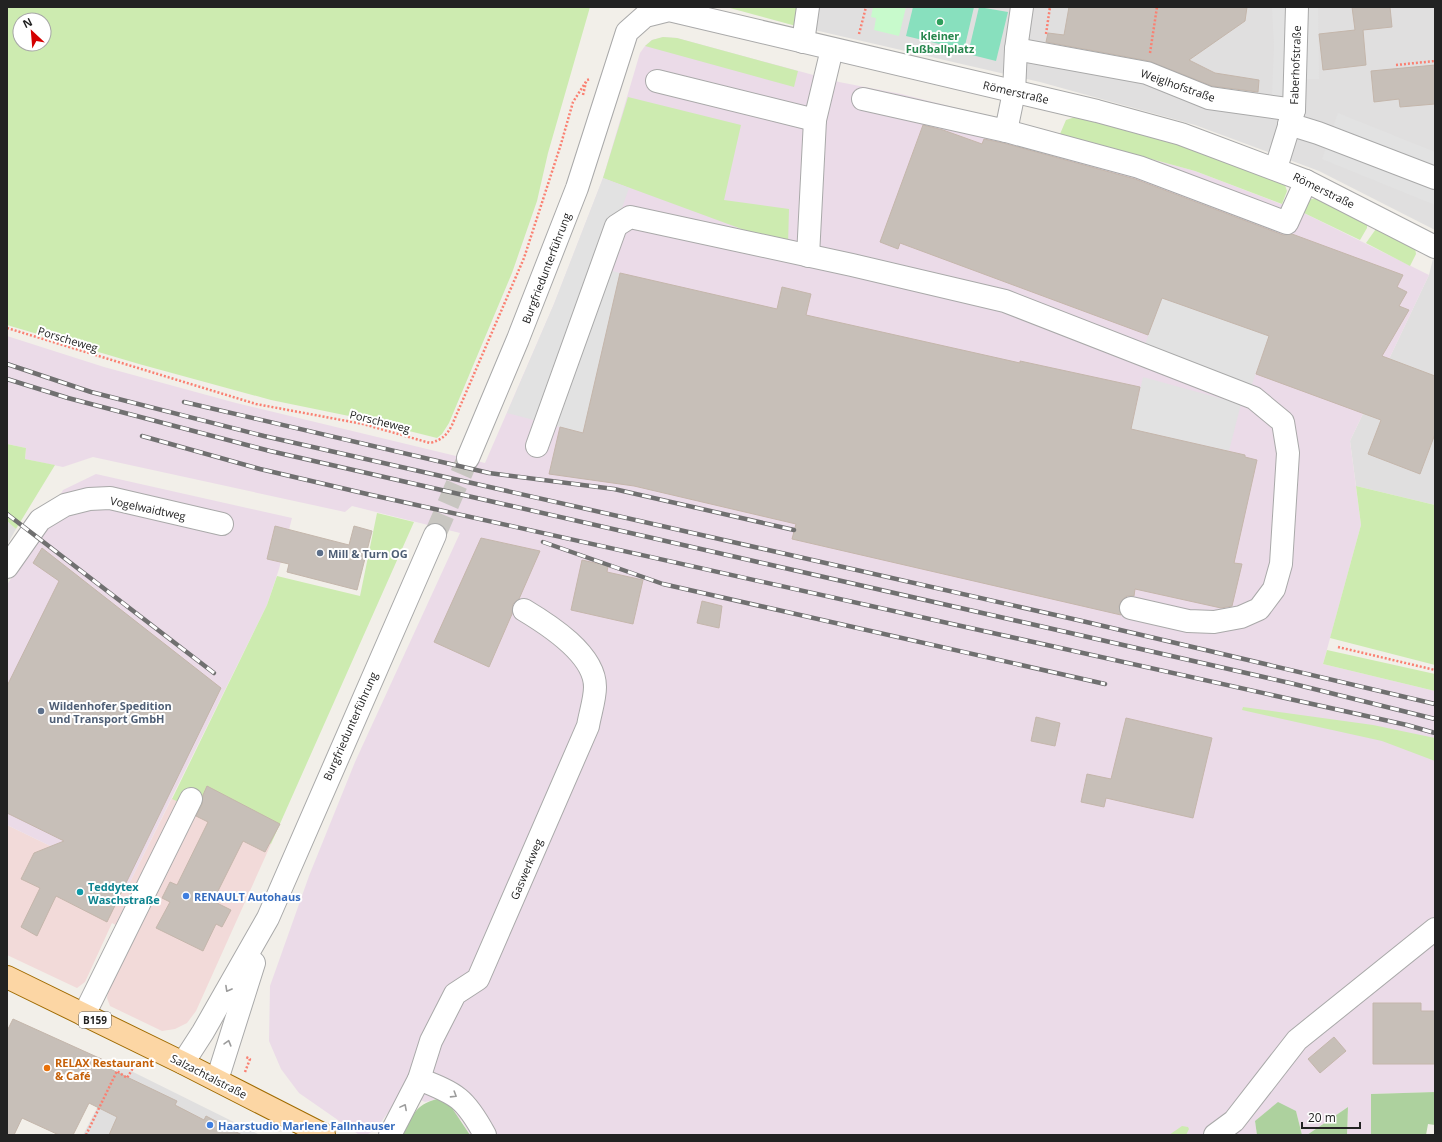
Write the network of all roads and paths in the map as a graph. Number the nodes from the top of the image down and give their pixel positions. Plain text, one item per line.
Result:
1 (808, 7) edge
2 (866, 7) edge
3 (1022, 7) edge
4 (1050, 7) edge
5 (1158, 7) edge
6 (1297, 7) edge
7 (803, 42) junction
8 (832, 49) junction
9 (1016, 49) junction
10 (854, 54) junction
11 (1042, 54) junction
12 (1435, 62) edge
13 (1396, 65) dead end
14 (612, 73) junction
15 (1147, 73) junction
16 (658, 81) dead end
17 (1014, 92) junction
18 (863, 99) dead end
19 (1291, 117) junction
20 (815, 120) junction
21 (1006, 131) junction
22 (561, 144) junction
23 (566, 146) dead end
24 (1276, 168) junction
25 (1435, 178) edge
26 (1306, 180) junction
27 (1435, 247) edge
28 (808, 256) junction
29 (7, 328) edge
30 (537, 446) dead end
31 (468, 458) tunnel mouth
32 (222, 524) dead end
33 (434, 535) tunnel mouth
34 (7, 566) edge
35 (1131, 608) dead end
36 (524, 610) dead end
37 (1338, 647) dead end
38 (1435, 670) edge
39 (191, 799) dead end
40 (268, 918) junction
41 (1435, 929) edge
42 (7, 977) edge
43 (84, 1015) junction
44 (146, 1045) junction
45 (183, 1063) junction
46 (419, 1079) junction
47 (217, 1080) junction
48 (86, 1135) edge
49 (324, 1135) edge
50 (390, 1135) edge
51 (485, 1135) edge
52 (1215, 1135) edge

1 - 7 street
2 - 10 path
3 - 9 street
4 - 11 path
5 - 15 path
6 - 19 street, Faberhofstraße
7 - 8 street, Römerstraße
7 - 14 street, Römerstraße
8 - 10 street, Römerstraße
8 - 20 street
9 - 11 street, Weiglhofstraße
9 - 17 street
10 - 17 street, Römerstraße
11 - 15 street, Weiglhofstraße
12 - 13 path
14 - 22 path, Porscheweg
14 - 31 street, Burgfriedunterführung
15 - 19 street, Weiglhofstraße
16 - 20 street
17 - 21 street
17 - 24 street, Römerstraße
18 - 21 street
19 - 24 street, Faberhofstraße
19 - 25 street, Weiglhofstraße
20 - 28 street
21 - 26 street
22 - 23 path
22 - 29 path, Porscheweg
24 - 26 street, Römerstraße
26 - 27 street, Römerstraße
28 - 30 street
28 - 35 street
32 - 34 street, Vogelwaidtweg
33 - 40 street, Burgfriedunterführung
36 - 46 street, Gaswerkweg
37 - 38 path
39 - 43 street
40 -> 45 street, Burgfriedunterführung
47 -> 40 street, Burgfriedunterführung
41 - 52 street
42 - 43 main road, Salzachtalstraße / B159
43 - 44 main road, Salzachtalstraße / B159
44 - 45 main road, Salzachtalstraße / B159
44 - 48 path
45 - 47 main road, Salzachtalstraße / B159
50 -> 46 street, Gaswerkweg
46 -> 51 street
47 - 49 main road, Salzachtalstraße / B159

